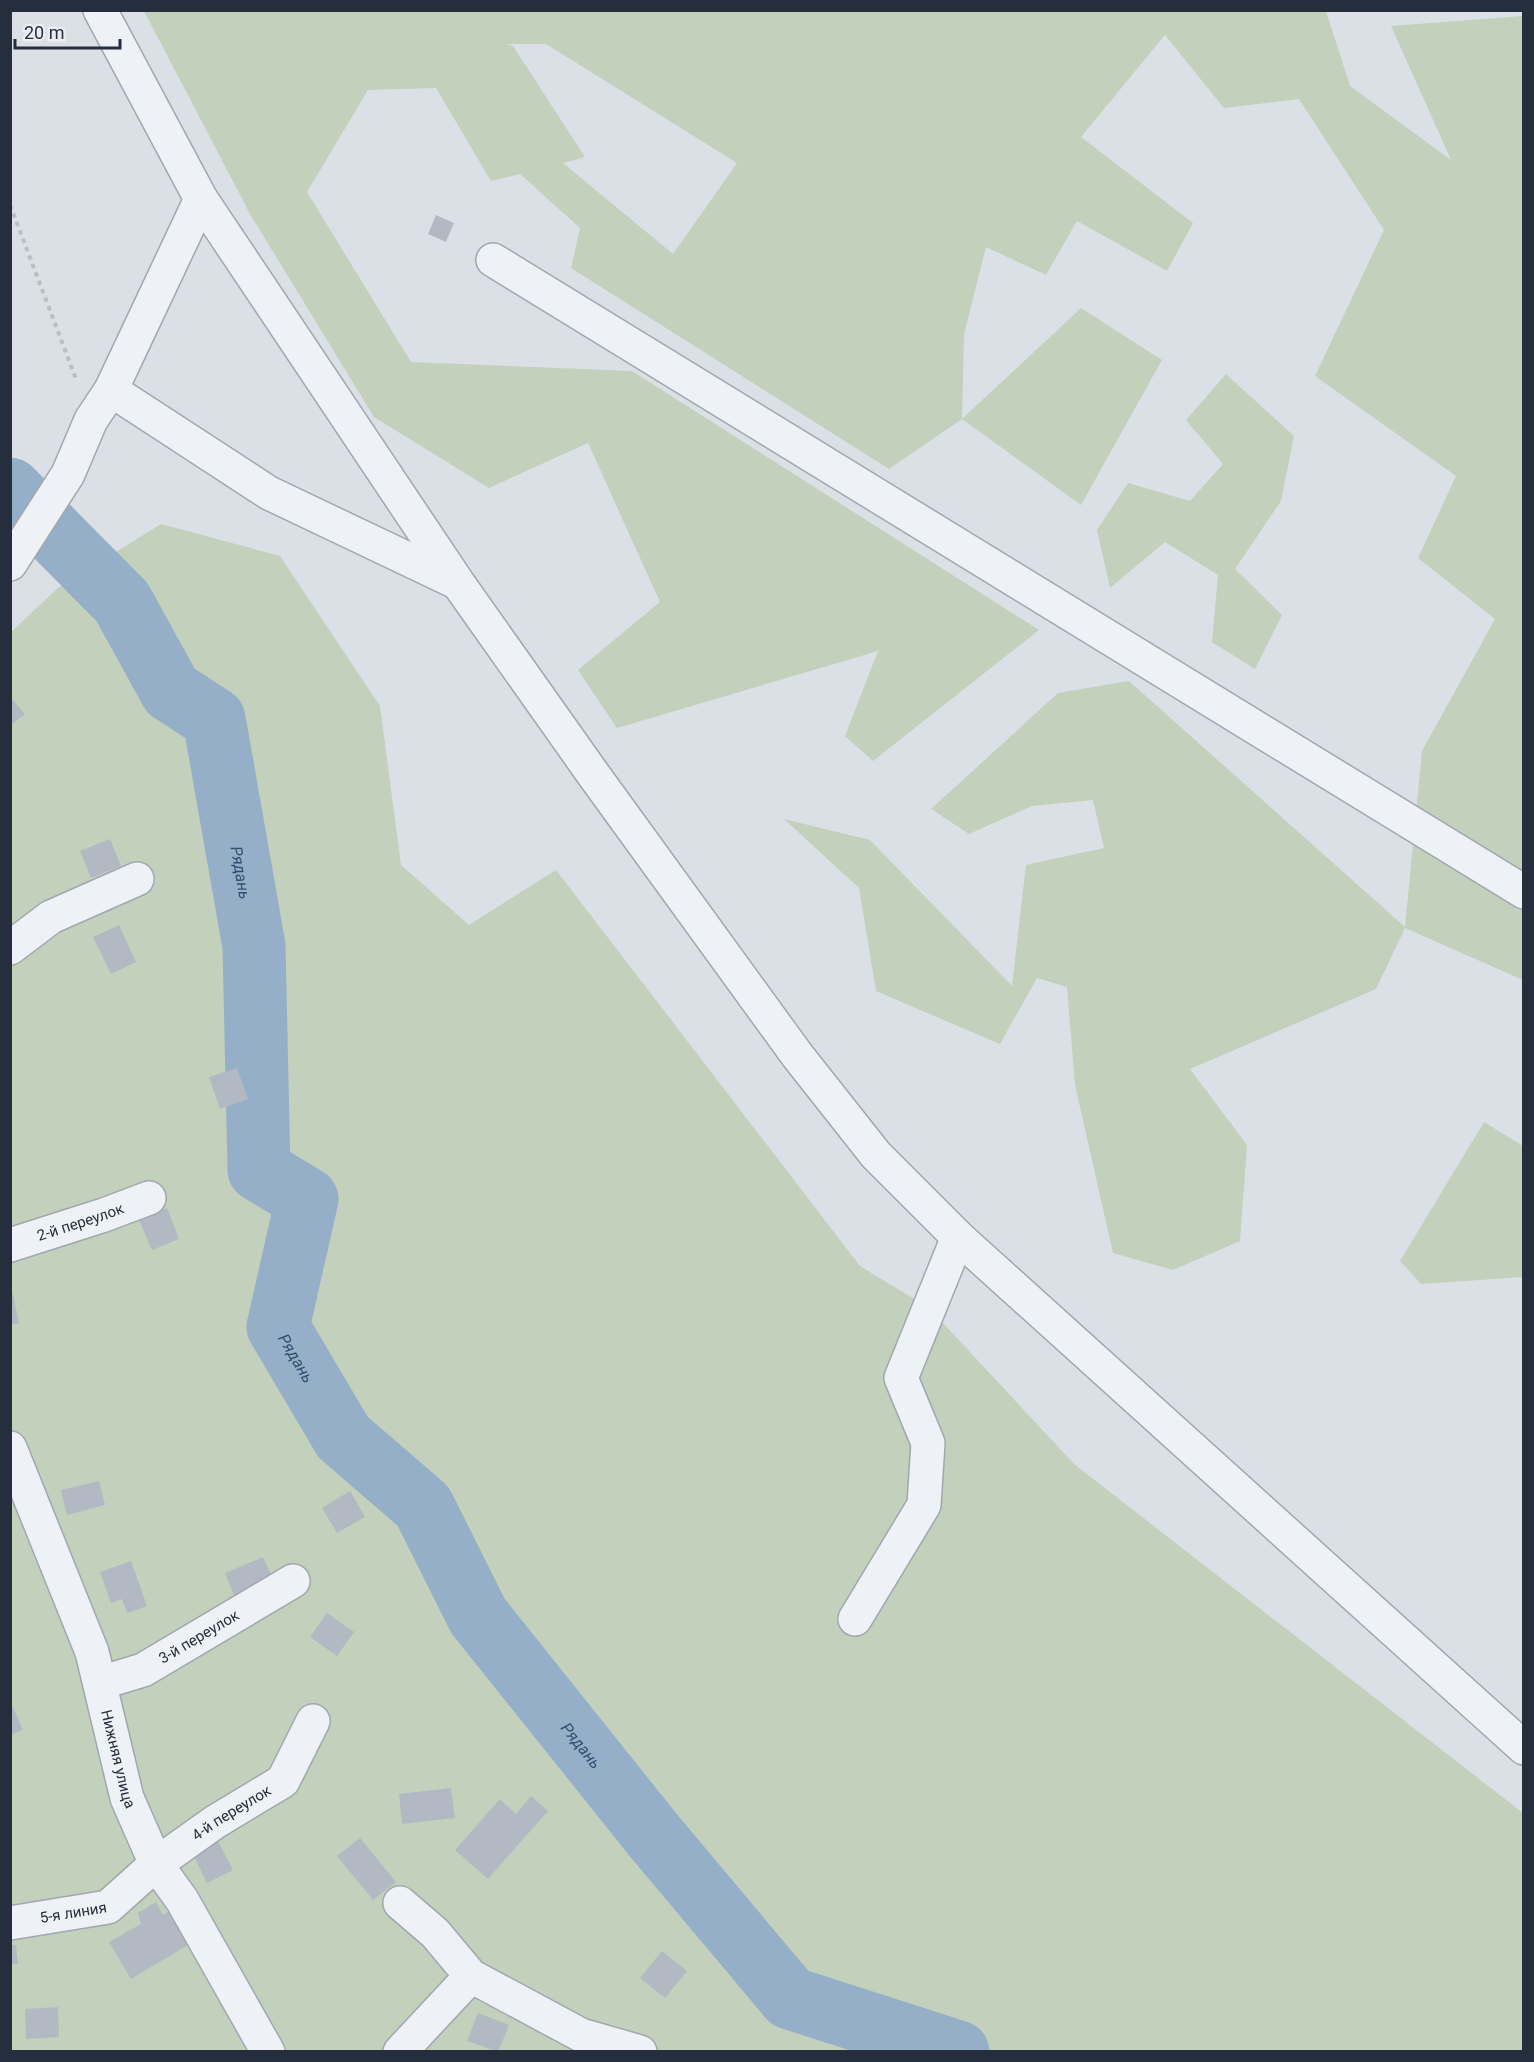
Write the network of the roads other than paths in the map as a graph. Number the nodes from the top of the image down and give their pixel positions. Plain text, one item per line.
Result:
1 (100, 10) edge
2 (201, 199) junction
3 (493, 260) dead end
4 (111, 390) junction
5 (19, 553) edge
6 (458, 583) junction
7 (136, 879) dead end
8 (1524, 892) edge
9 (10, 948) edge
10 (149, 1198) dead end
11 (958, 1237) junction
12 (10, 1245) edge
13 (10, 1448) edge
14 (293, 1581) dead end
15 (855, 1619) dead end
16 (100, 1683) junction
17 (313, 1721) dead end
18 (1524, 1748) edge
19 (156, 1864) junction
20 (400, 1903) dead end
21 (10, 1923) edge
22 (471, 1976) junction
23 (268, 2052) edge
24 (400, 2052) edge
25 (640, 2052) edge

1 - 2 street
2 - 4 street
2 - 6 street
3 - 8 street
4 - 5 street
4 - 6 street
6 - 11 street
7 - 9 street
10 - 12 street, 2-й переулок
11 - 15 street
11 - 18 street
13 - 16 street, Нижняя улица
14 - 16 street, 3-й переулок
16 - 19 street, Нижняя улица
17 - 19 street, 4-й переулок
19 - 21 street, 5-я линия
19 - 23 street, Нижняя улица
20 - 22 street
22 - 24 street
22 - 25 street

